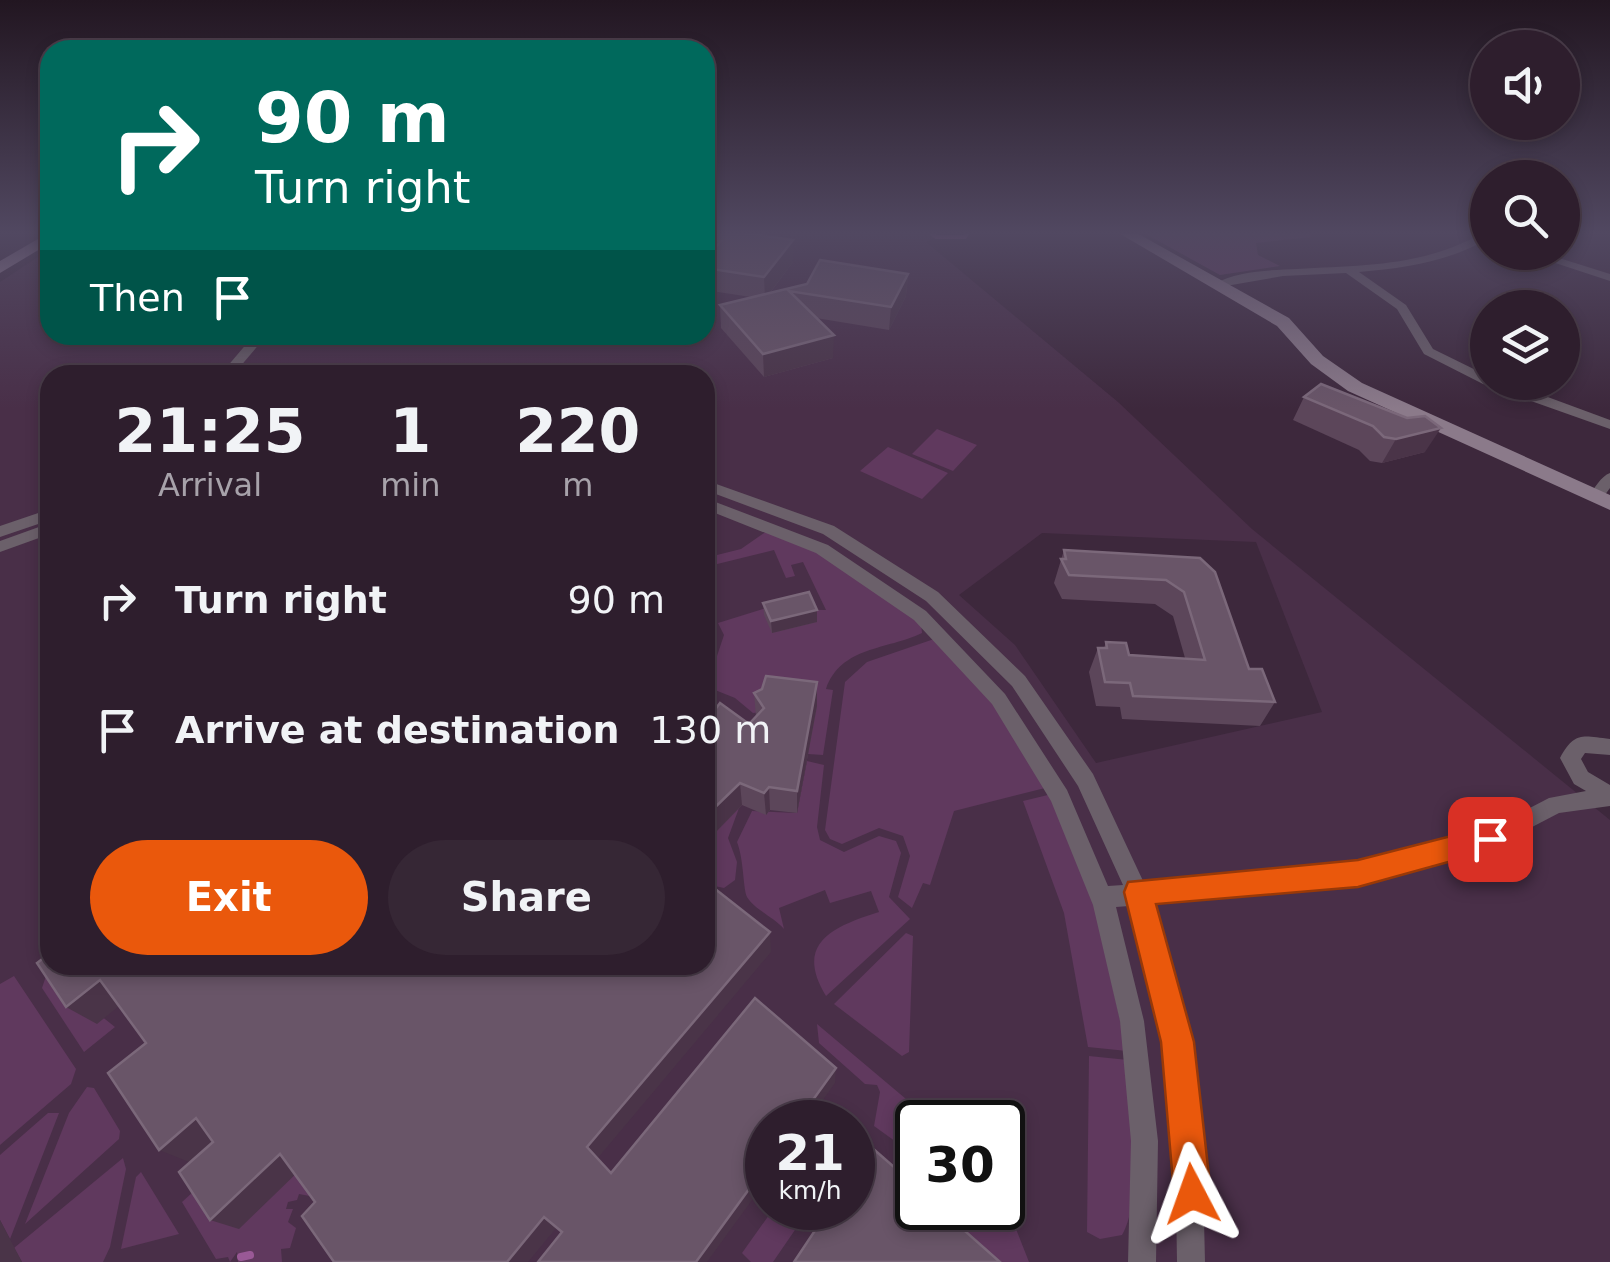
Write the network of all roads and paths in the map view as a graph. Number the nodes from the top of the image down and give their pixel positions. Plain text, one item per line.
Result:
1 (1231, 291) edge
2 (1379, 291) edge
3 (252, 345) edge
4 (235, 365) edge
5 (1470, 372) edge
6 (1540, 400) edge
7 (1610, 425) edge
8 (1610, 478) edge
9 (715, 488) edge
10 (1603, 500) edge
11 (715, 506) edge
12 (40, 518) edge
13 (0, 532) edge
14 (40, 532) edge
15 (0, 547) edge
16 (1609, 747) edge
17 (1572, 765) junction
18 (1610, 796) edge
19 (1556, 804) junction
20 (1138, 892) junction
21 (1104, 897) junction
22 (1142, 1262) edge
23 (1191, 1262) edge

1 - 10 street
2 - 5 street
3 - 4 street
6 - 7 street
8 - 10 street
9 - 20 street
11 - 21 street
12 - 13 street
14 - 15 street
16 - 17 street
17 - 18 street
17 - 19 street
18 - 19 street
19 - 20 street
20 - 21 street
20 - 23 street
21 - 22 street

